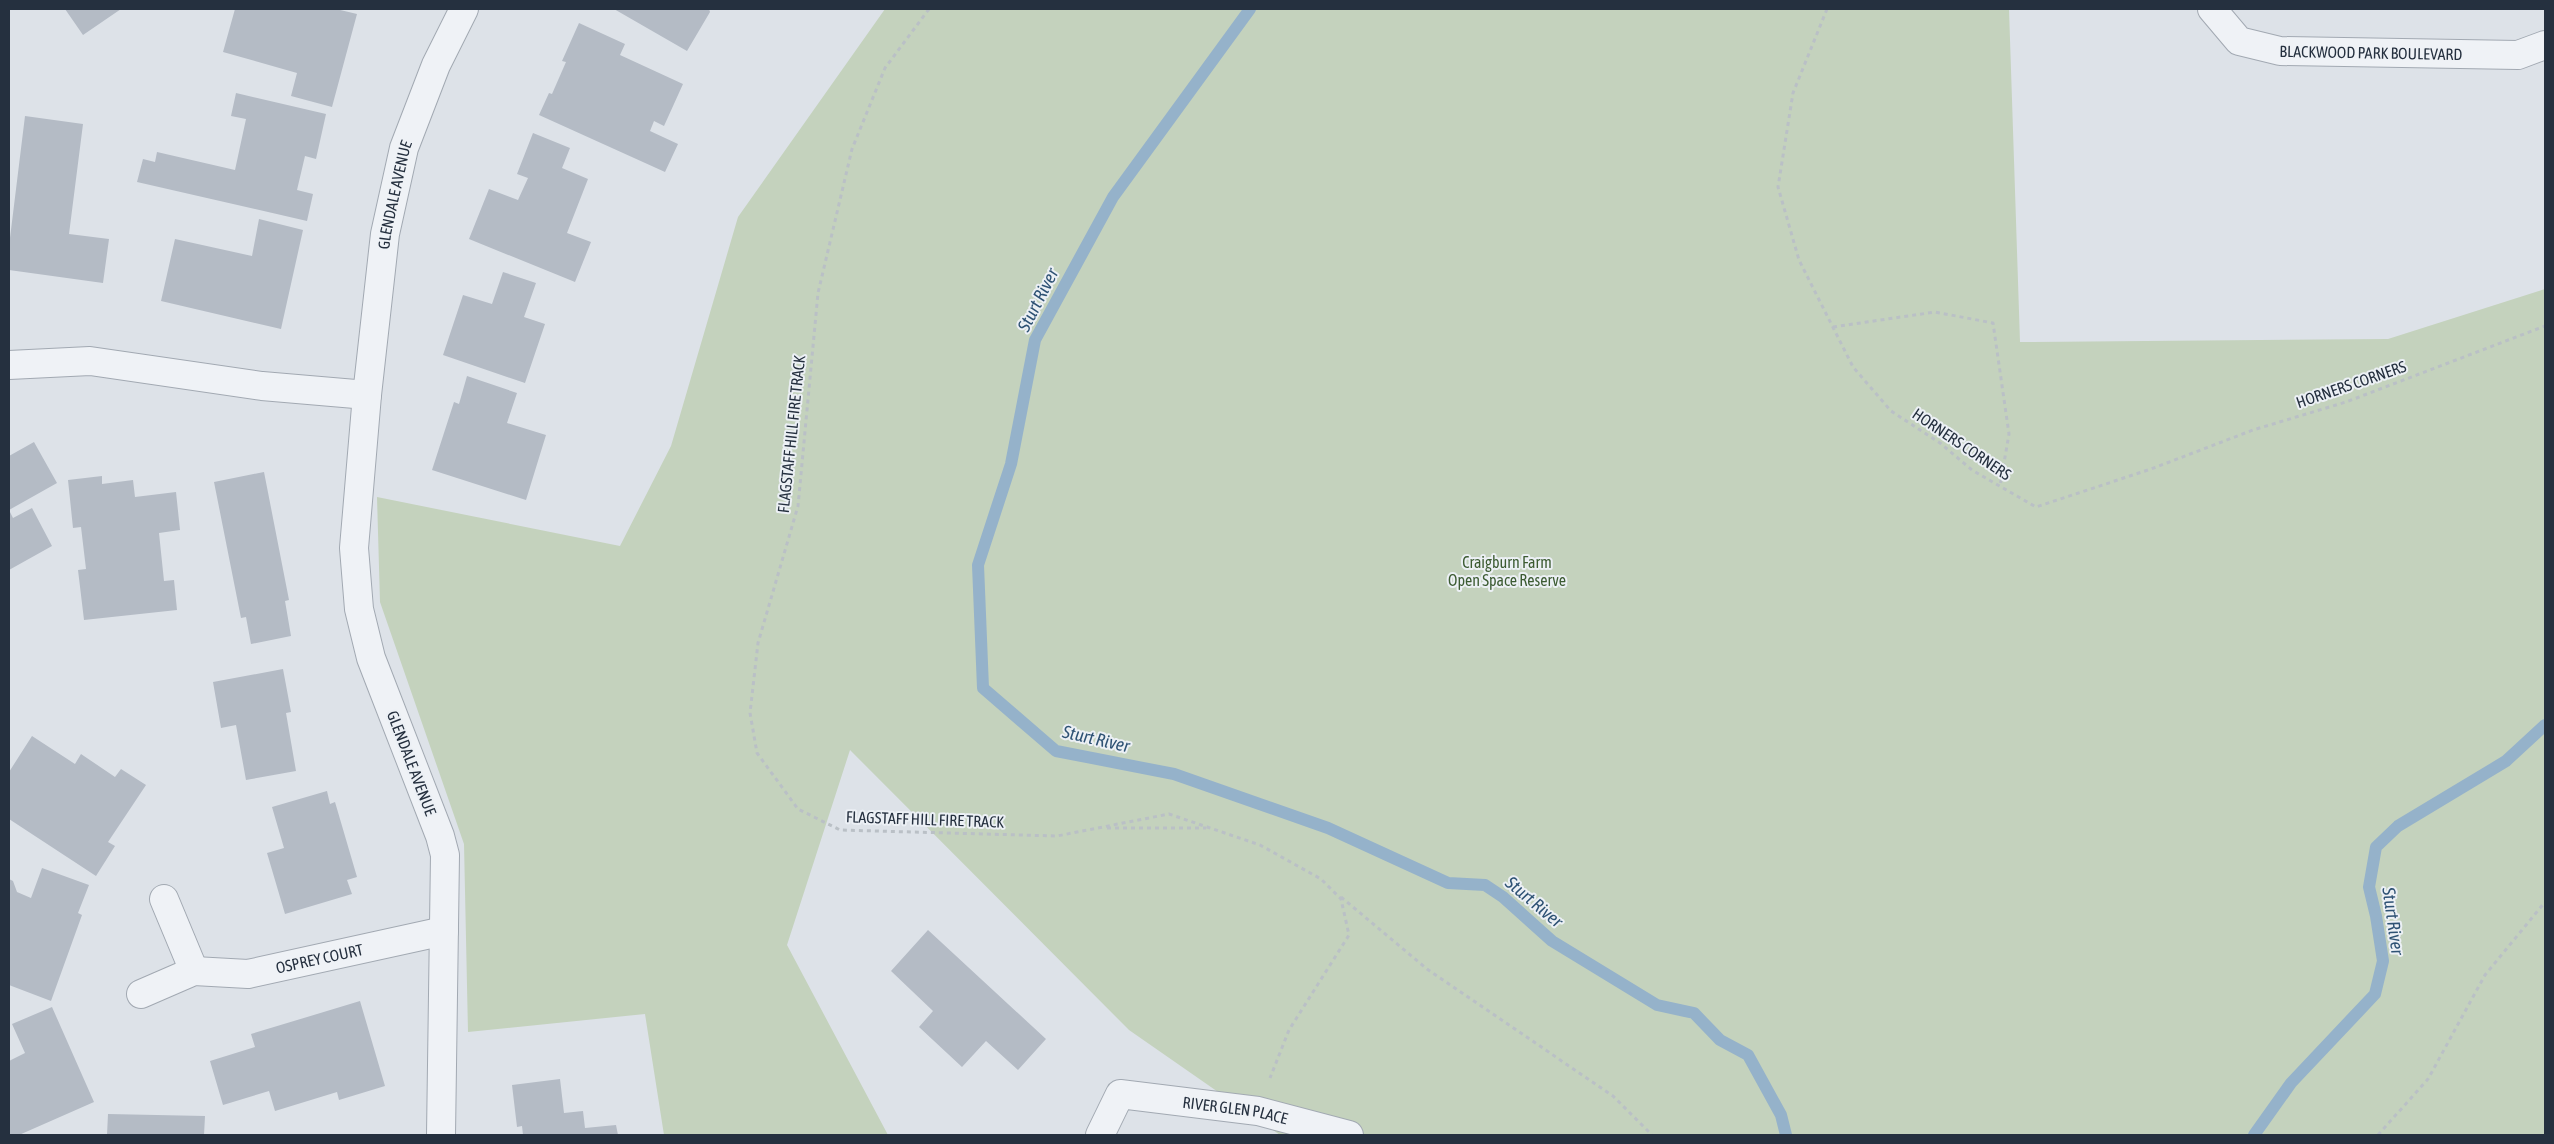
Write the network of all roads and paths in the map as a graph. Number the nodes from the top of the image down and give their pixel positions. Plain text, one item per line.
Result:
1 (464, 9) edge
2 (930, 9) edge
3 (1827, 9) edge
4 (2212, 9) edge
5 (2545, 45) edge
6 (2545, 326) edge
7 (1833, 327) junction
8 (9, 365) edge
9 (367, 395) junction
10 (2000, 486) junction
11 (1099, 828) junction
12 (164, 899) dead end
13 (2545, 902) edge
14 (444, 931) junction
15 (194, 971) junction
16 (141, 994) dead end
17 (1258, 1111) junction
18 (441, 1135) edge
19 (1100, 1135) edge
20 (1349, 1135) edge
21 (1652, 1135) edge
22 (2378, 1135) edge

1 - 9 street, GLENDALE AVENUE
2 - 11 path, FLAGSTAFF HILL FIRE TRACK
3 - 7 path, HORNERS CORNERS
4 - 5 street, BLACKWOOD PARK BOULEVARD
6 - 10 path, HORNERS CORNERS
7 - 10 path, HORNERS CORNERS
7 - 10 path
8 - 9 street
9 - 14 street, GLENDALE AVENUE
11 - 17 path, FLAGSTAFF HILL FIRE TRACK
11 - 21 path
12 - 15 street
13 - 22 path
14 - 15 street, OSPREY COURT
14 - 18 street, GLENDALE AVENUE
15 - 16 street, OSPREY COURT
17 - 19 street, RIVER GLEN PLACE
17 - 20 street, RIVER GLEN PLACE

